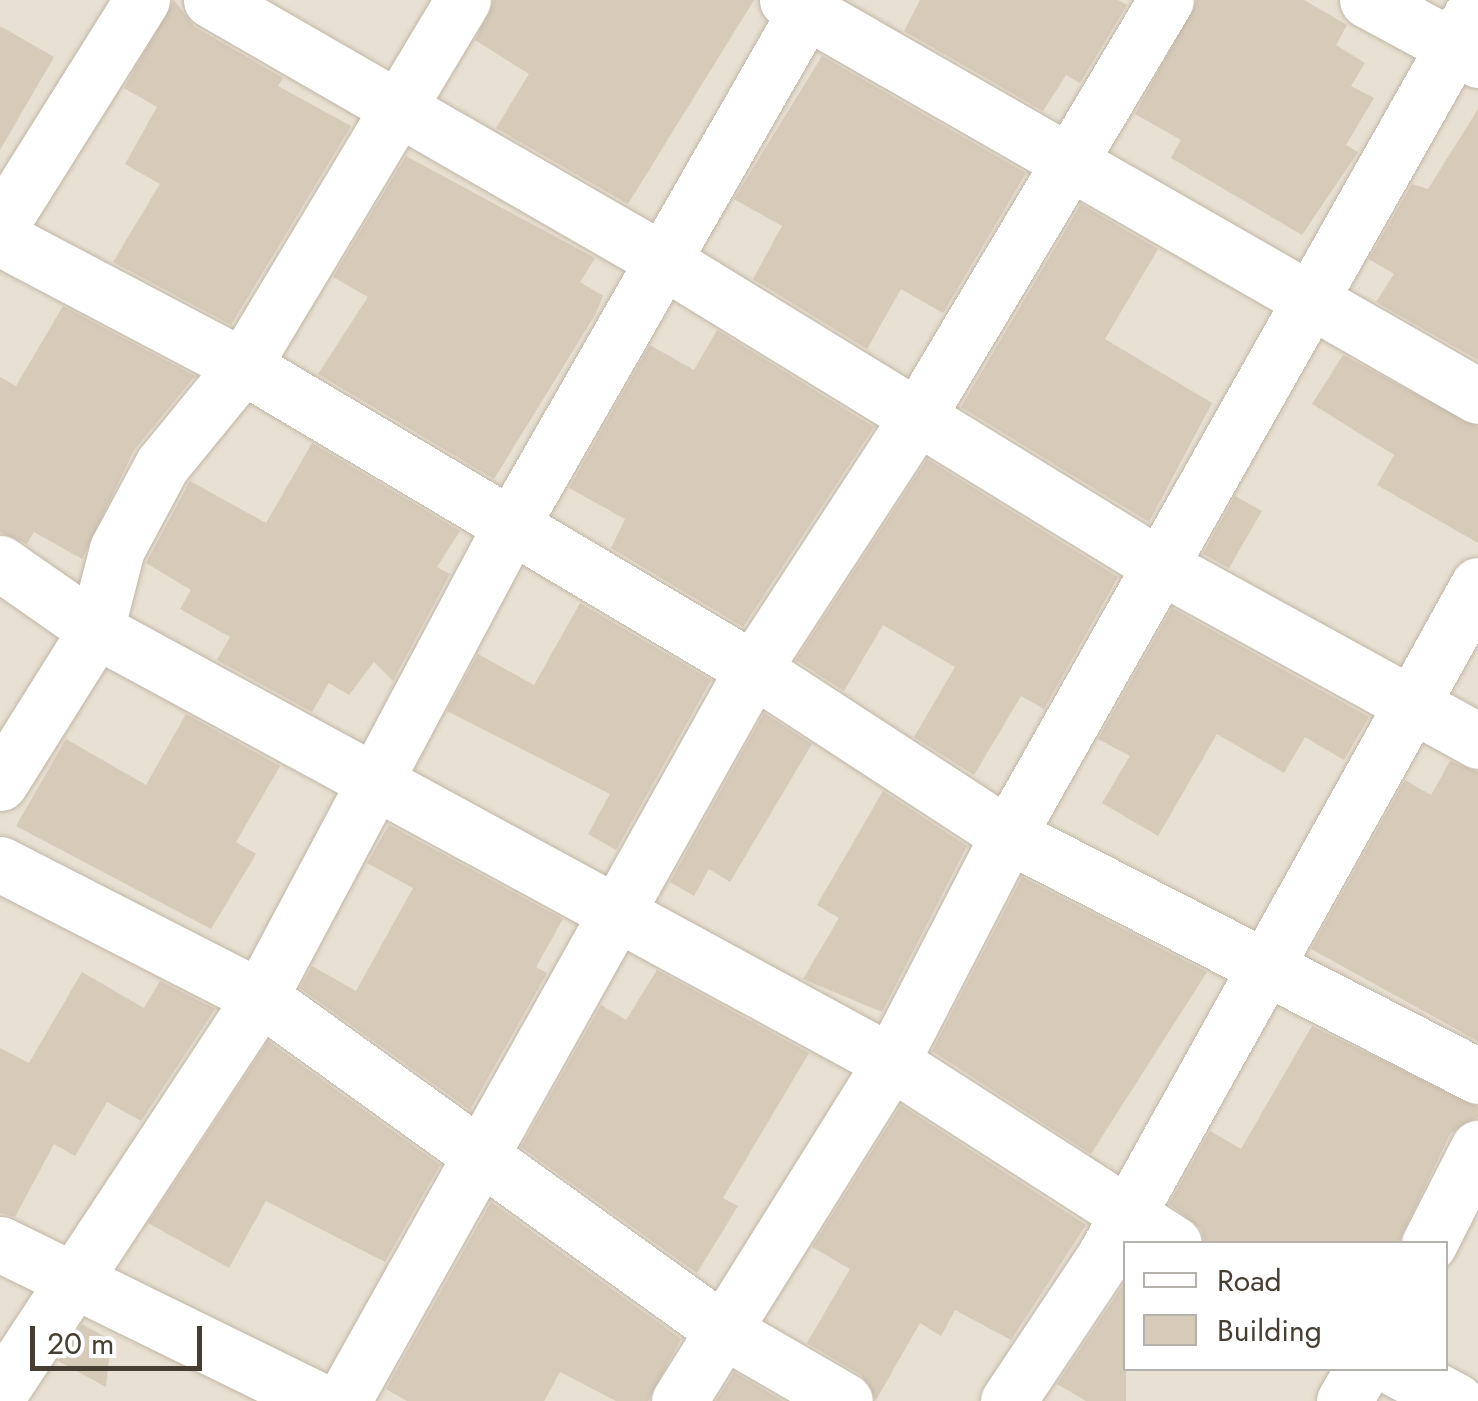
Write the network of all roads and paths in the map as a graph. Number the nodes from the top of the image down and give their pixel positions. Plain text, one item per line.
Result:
1 (142, 0) edge
2 (211, 0) edge
3 (463, 0) edge
4 (1166, 0) edge
5 (1367, 0) edge
6 (801, 4) edge
7 (1469, 36) edge
8 (395, 111) junction
9 (1074, 159) junction
10 (0, 226) edge
11 (0, 238) edge
12 (662, 260) junction
13 (1313, 299) junction
14 (243, 366) junction
15 (1478, 396) edge
16 (916, 420) junction
17 (508, 531) junction
18 (0, 563) edge
19 (1162, 568) junction
20 (1478, 585) edge
21 (96, 630) junction
22 (753, 669) junction
23 (1409, 705) junction
24 (1478, 741) edge
25 (0, 782) edge
26 (376, 786) junction
27 (1008, 836) junction
28 (0, 864) edge
29 (614, 915) junction
30 (1258, 969) junction
31 (260, 996) junction
32 (891, 1062) junction
33 (1478, 1076) edge
34 (1478, 1148) edge
35 (484, 1154) junction
36 (1122, 1214) junction
37 (1169, 1241) edge
38 (1430, 1241) edge
39 (0, 1244) edge
40 (74, 1284) junction
41 (721, 1329) junction
42 (1361, 1371) edge
43 (1400, 1371) edge
44 (0, 1392) edge
45 (320, 1401) edge
46 (343, 1401) edge
47 (678, 1401) edge
48 (845, 1401) edge
49 (1008, 1401) edge
50 (1344, 1401) edge
51 (1456, 1401) edge

1 - 10 street
2 - 8 street
3 - 8 street
4 - 9 street
5 - 7 street
6 - 9 street
6 - 12 street
7 - 13 street
8 - 12 street
8 - 14 street
9 - 13 street
9 - 16 street
11 - 14 street
12 - 16 street
12 - 17 street
13 - 15 street
13 - 19 street
14 - 17 street
14 - 21 street
16 - 19 street
16 - 22 street
17 - 22 street
17 - 26 street
18 - 21 street
19 - 23 street
19 - 27 street
20 - 23 street
21 - 25 street
21 - 26 street
22 - 27 street
22 - 29 street
23 - 24 street
23 - 30 street
26 - 29 street
26 - 31 street
27 - 30 street
27 - 32 street
28 - 31 street
29 - 32 street
29 - 35 street
30 - 33 street
30 - 36 street
31 - 35 street
31 - 40 street
32 - 36 street
32 - 41 street
34 - 38 street
35 - 41 street
35 - 46 street
36 - 37 street
36 - 49 street
39 - 40 street
40 - 44 street
40 - 45 street
41 - 47 street
41 - 48 street
42 - 50 street
43 - 51 street

